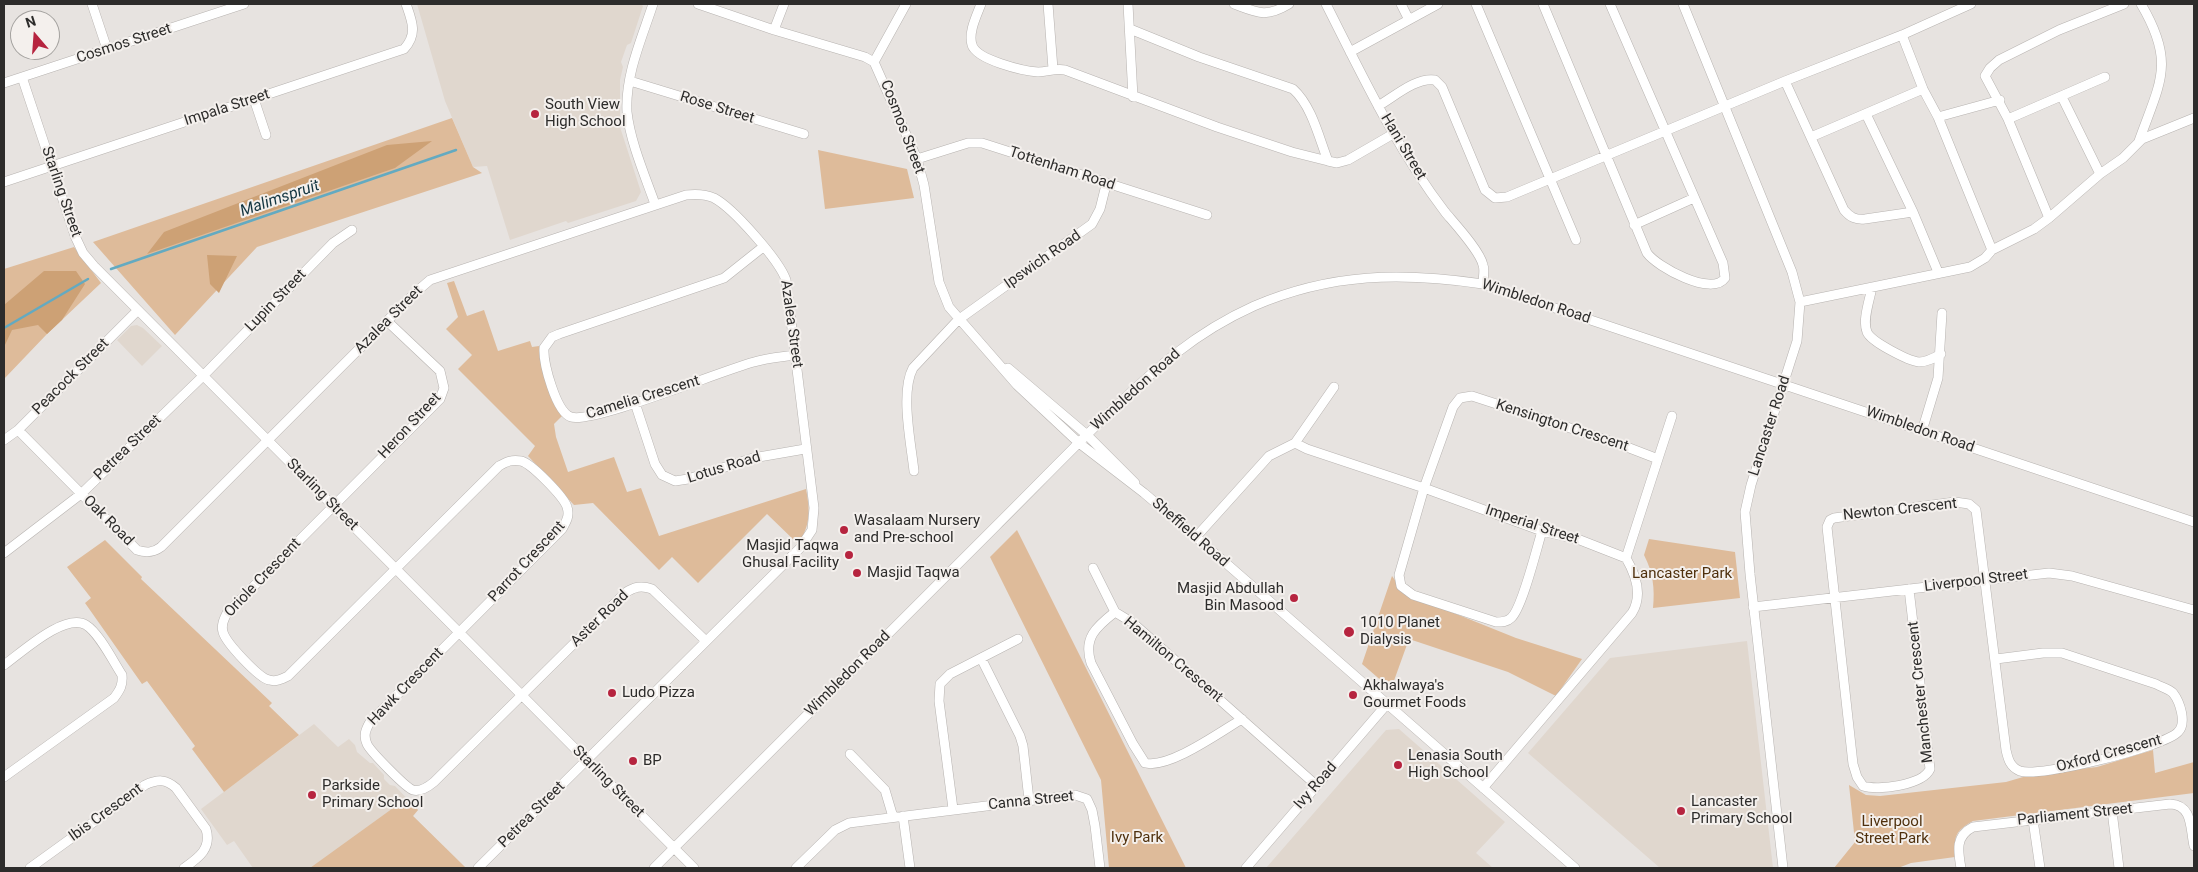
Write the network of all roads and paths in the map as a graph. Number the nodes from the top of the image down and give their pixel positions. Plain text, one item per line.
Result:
1 (92, 4) edge
2 (244, 4) edge
3 (406, 4) edge
4 (653, 4) edge
5 (698, 4) edge
6 (784, 4) edge
7 (906, 4) edge
8 (981, 4) edge
9 (1046, 4) edge
10 (1128, 4) edge
11 (1234, 4) edge
12 (1289, 4) edge
13 (1326, 4) edge
14 (1401, 4) edge
15 (1438, 4) edge
16 (1476, 4) edge
17 (1543, 4) edge
18 (1610, 4) edge
19 (1683, 4) edge
20 (1971, 4) edge
21 (2124, 4) edge
22 (2141, 4) edge
23 (1408, 20) junction
24 (774, 30) junction
25 (1130, 30) junction
26 (1902, 35) junction
27 (107, 49) junction
28 (1350, 52) junction
29 (874, 62) junction
30 (1053, 69) junction
31 (22, 77) junction
32 (2105, 77) dead end
33 (630, 81) junction
34 (1785, 81) junction
35 (4, 84) edge
36 (1923, 89) junction
37 (1133, 96) junction
38 (2062, 96) junction
39 (254, 99) junction
40 (2000, 100) junction
41 (1726, 105) junction
42 (1378, 106) junction
43 (1866, 114) junction
44 (1938, 117) junction
45 (2194, 118) edge
46 (2008, 119) junction
47 (1664, 131) junction
48 (804, 134) dead end
49 (1393, 134) junction
50 (266, 135) dead end
51 (1811, 137) junction
52 (2139, 141) junction
53 (1608, 156) junction
54 (917, 159) junction
55 (1328, 161) junction
56 (51, 166) junction
57 (2100, 174) junction
58 (1550, 180) junction
59 (4, 182) edge
60 (1106, 185) junction
61 (1694, 198) junction
62 (655, 204) junction
63 (1913, 212) junction
64 (1207, 215) dead end
65 (2049, 218) junction
66 (1634, 225) junction
67 (352, 230) dead end
68 (1576, 240) dead end
69 (763, 247) junction
70 (1992, 250) junction
71 (1938, 272) junction
72 (1483, 284) junction
73 (1872, 286) junction
74 (1800, 302) junction
75 (137, 311) junction
76 (1942, 313) dead end
77 (958, 320) junction
78 (387, 321) junction
79 (795, 354) junction
80 (1941, 354) junction
81 (994, 359) junction
82 (203, 376) junction
83 (1784, 385) junction
84 (1334, 387) dead end
85 (635, 403) junction
86 (1672, 416) dead end
87 (18, 430) junction
88 (1922, 431) junction
89 (1087, 435) junction
90 (4, 440) edge
91 (268, 441) junction
92 (1295, 443) junction
93 (1079, 444) junction
94 (805, 449) junction
95 (1658, 459) junction
96 (914, 471) dead end
97 (1424, 488) junction
98 (1144, 493) junction
99 (81, 494) junction
100 (333, 506) junction
101 (2194, 522) edge
102 (1542, 531) junction
103 (1196, 537) junction
104 (4, 553) edge
105 (1626, 558) junction
106 (1092, 568) dead end
107 (396, 569) junction
108 (1985, 580) junction
109 (1909, 589) junction
110 (1833, 597) junction
111 (1753, 607) junction
112 (2194, 610) edge
113 (1115, 612) junction
114 (459, 633) junction
115 (1018, 640) dead end
116 (706, 642) junction
117 (981, 658) junction
118 (1996, 659) junction
119 (4, 665) edge
120 (522, 696) junction
121 (1387, 704) junction
122 (1242, 719) junction
123 (850, 754) dead end
124 (586, 761) junction
125 (4, 777) edge
126 (1316, 785) junction
127 (1484, 788) junction
128 (1029, 800) junction
129 (953, 809) junction
130 (2112, 811) junction
131 (903, 816) junction
132 (893, 817) junction
133 (2033, 820) junction
134 (2194, 846) edge
135 (675, 848) junction
136 (30, 868) edge
137 (184, 868) edge
138 (478, 868) edge
139 (654, 868) edge
140 (694, 868) edge
141 (796, 868) edge
142 (910, 868) edge
143 (1100, 868) edge
144 (1246, 868) edge
145 (1575, 868) edge
146 (1783, 868) edge
147 (1960, 868) edge
148 (2040, 868) edge
149 (2119, 868) edge

1 - 27 street
2 - 27 street, Cosmos Street
3 - 39 street, Impala Street
4 - 33 street
5 - 24 street, Cosmos Street
6 - 24 street
7 - 29 street
8 - 30 street
9 - 30 street
10 - 25 street
11 - 12 street
13 - 28 street, Hani Street
14 - 23 street
15 - 23 street
16 - 58 street
17 - 53 street
18 - 47 street
19 - 41 street, Lancaster Road
20 - 26 street
21 - 40 street
22 - 52 street
23 - 28 street
24 - 29 street, Cosmos Street
25 - 37 street
25 - 55 street
26 - 34 street
26 - 36 street
27 - 31 street, Cosmos Street
28 - 42 street, Hani Street
29 - 54 street, Cosmos Street
30 - 37 street
31 - 35 street, Cosmos Street
31 - 56 street, Starling Street
32 - 38 street
33 - 48 street, Rose Street
33 - 62 street
34 - 41 street
34 - 51 street
36 - 43 street
36 - 44 street
37 - 55 street
38 - 46 street
38 - 57 street
39 - 50 street
39 - 56 street, Impala Street
40 - 44 street
40 - 46 street
41 - 47 street
41 - 74 street, Lancaster Road
42 - 49 street, Hani Street
42 - 58 street
43 - 51 street
43 - 63 street
44 - 70 street
45 - 52 street
46 - 65 street
47 - 53 street
47 - 61 street
49 - 55 street
49 - 72 street, Hani Street
51 - 63 street
52 - 57 street
53 - 58 street
53 - 66 street
54 - 60 street, Tottenham Road
54 - 77 street, Cosmos Street
56 - 59 street, Impala Street
56 - 75 street, Starling Street
57 - 65 street
58 - 68 street
60 - 64 street, Tottenham Road
60 - 77 street, Ipswich Road
61 - 66 street
61 - 66 street
62 - 69 street, Azalea Street
62 - 78 street, Azalea Street
63 - 71 street
65 - 70 street
67 - 82 street, Lupin Street
69 - 79 street, Azalea Street
69 - 85 street, Camelia Crescent
70 - 71 street
71 - 73 street
72 - 83 street, Wimbledon Road
72 - 89 street, Wimbledon Road
73 - 74 street
73 - 80 street
74 - 83 street, Lancaster Road
75 - 82 street, Starling Street
75 - 87 street, Peacock Street
76 - 80 street
77 - 81 street, Cosmos Street
77 - 96 street, Ipswich Road
78 - 91 street, Azalea Street
78 - 100 street, Heron Street
79 - 85 street, Camelia Crescent
79 - 94 street, Azalea Street
80 - 88 street
81 - 89 street, Cosmos Street
81 - 93 street, Cosmos Street
82 - 91 street, Starling Street
82 - 99 street, Petrea Street
83 - 88 street, Wimbledon Road
83 - 111 street, Lancaster Road
84 - 92 street
85 - 94 street, Lotus Road
86 - 95 street
87 - 90 street, Peacock Street
87 - 99 street, Oak Road
88 - 101 street, Wimbledon Road
89 - 93 street, Wimbledon Road
89 - 98 street, Sheffield Road
91 - 99 street, Oak Road
91 - 100 street, Starling Street
92 - 97 street, Imperial Street
92 - 103 street
93 - 98 street, Sheffield Road
93 - 135 street, Wimbledon Road
94 - 116 street, Azalea Street
95 - 97 street, Kensington Crescent
95 - 105 street
97 - 102 street, Imperial Street
97 - 102 street
98 - 103 street, Sheffield Road
99 - 104 street, Petrea Street
100 - 107 street, Starling Street
100 - 107 street, Oriole Crescent
102 - 105 street, Imperial Street
103 - 121 street, Sheffield Road
105 - 127 street
106 - 113 street
107 - 114 street, Starling Street
107 - 114 street, Parrot Crescent
108 - 109 street, Liverpool Street
108 - 110 street, Newton Crescent
108 - 112 street, Liverpool Street
108 - 118 street, Oxford Crescent
109 - 110 street, Liverpool Street
109 - 110 street, Manchester Crescent
110 - 111 street, Liverpool Street
111 - 146 street, Lancaster Road
113 - 122 street, Hamilton Crescent
113 - 122 street, Hamilton Crescent
114 - 120 street, Starling Street
114 - 120 street, Hawk Crescent
115 - 117 street
116 - 120 street, Aster Road
116 - 124 street, Azalea Street
117 - 128 street
117 - 129 street
118 - 118 street, Oxford Crescent
119 - 125 street
120 - 124 street, Starling Street
121 - 126 street, Ivy Road
121 - 127 street, Sheffield Road
122 - 126 street, Hamilton Crescent
123 - 132 street
124 - 135 street, Starling Street
124 - 138 street, Petrea Street
126 - 144 street, Ivy Road
127 - 145 street, Sheffield Road
128 - 129 street, Canna Street
128 - 143 street, Canna Street
129 - 131 street, Canna Street
130 - 133 street, Parliament Street
130 - 134 street, Parliament Street
130 - 149 street
131 - 132 street, Canna Street
131 - 142 street
132 - 141 street, Canna Street
133 - 147 street, Parliament Street
133 - 148 street
135 - 139 street, Wimbledon Road
135 - 140 street, Starling Street
136 - 137 street, Ibis Crescent

